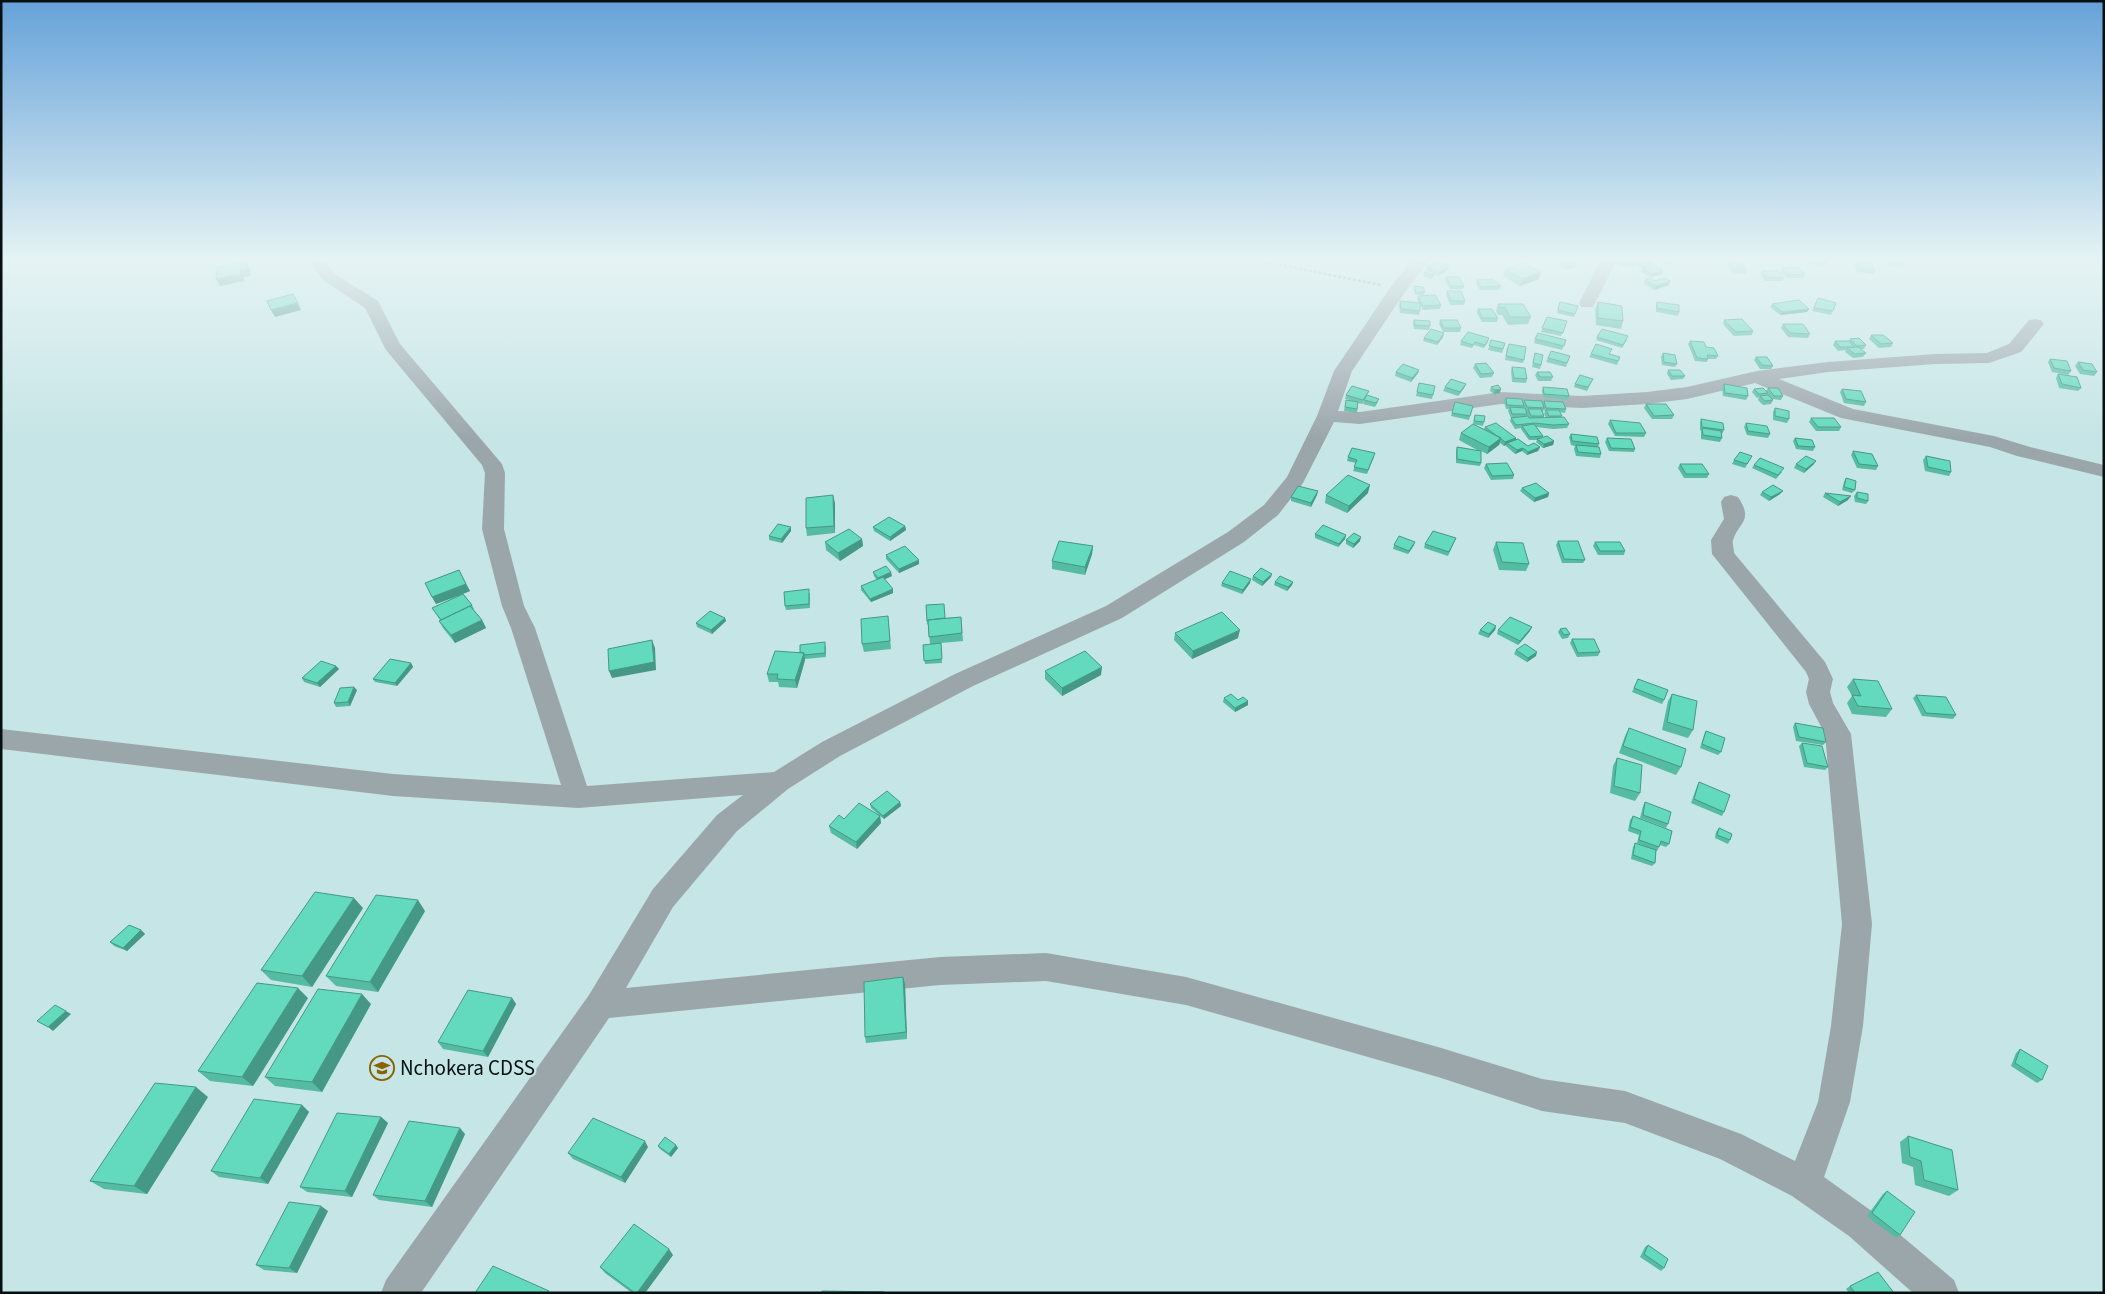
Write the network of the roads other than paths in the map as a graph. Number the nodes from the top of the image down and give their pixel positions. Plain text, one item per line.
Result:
1 (379, 318) edge
2 (1378, 318) edge
3 (2035, 324) dead end
4 (1757, 377) junction
5 (1326, 416) junction
6 (2104, 471) edge
7 (1731, 502) dead end
8 (1, 739) edge
9 (779, 782) junction
10 (578, 797) junction
11 (600, 1005) junction
12 (1804, 1184) junction
13 (399, 1293) edge
14 (1941, 1293) edge

1 - 10 street
2 - 5 street
3 - 4 street
4 - 5 street
4 - 6 street
5 - 9 street
7 - 12 street
8 - 10 street
9 - 10 street
9 - 11 street
11 - 12 street
11 - 13 street
12 - 14 street

